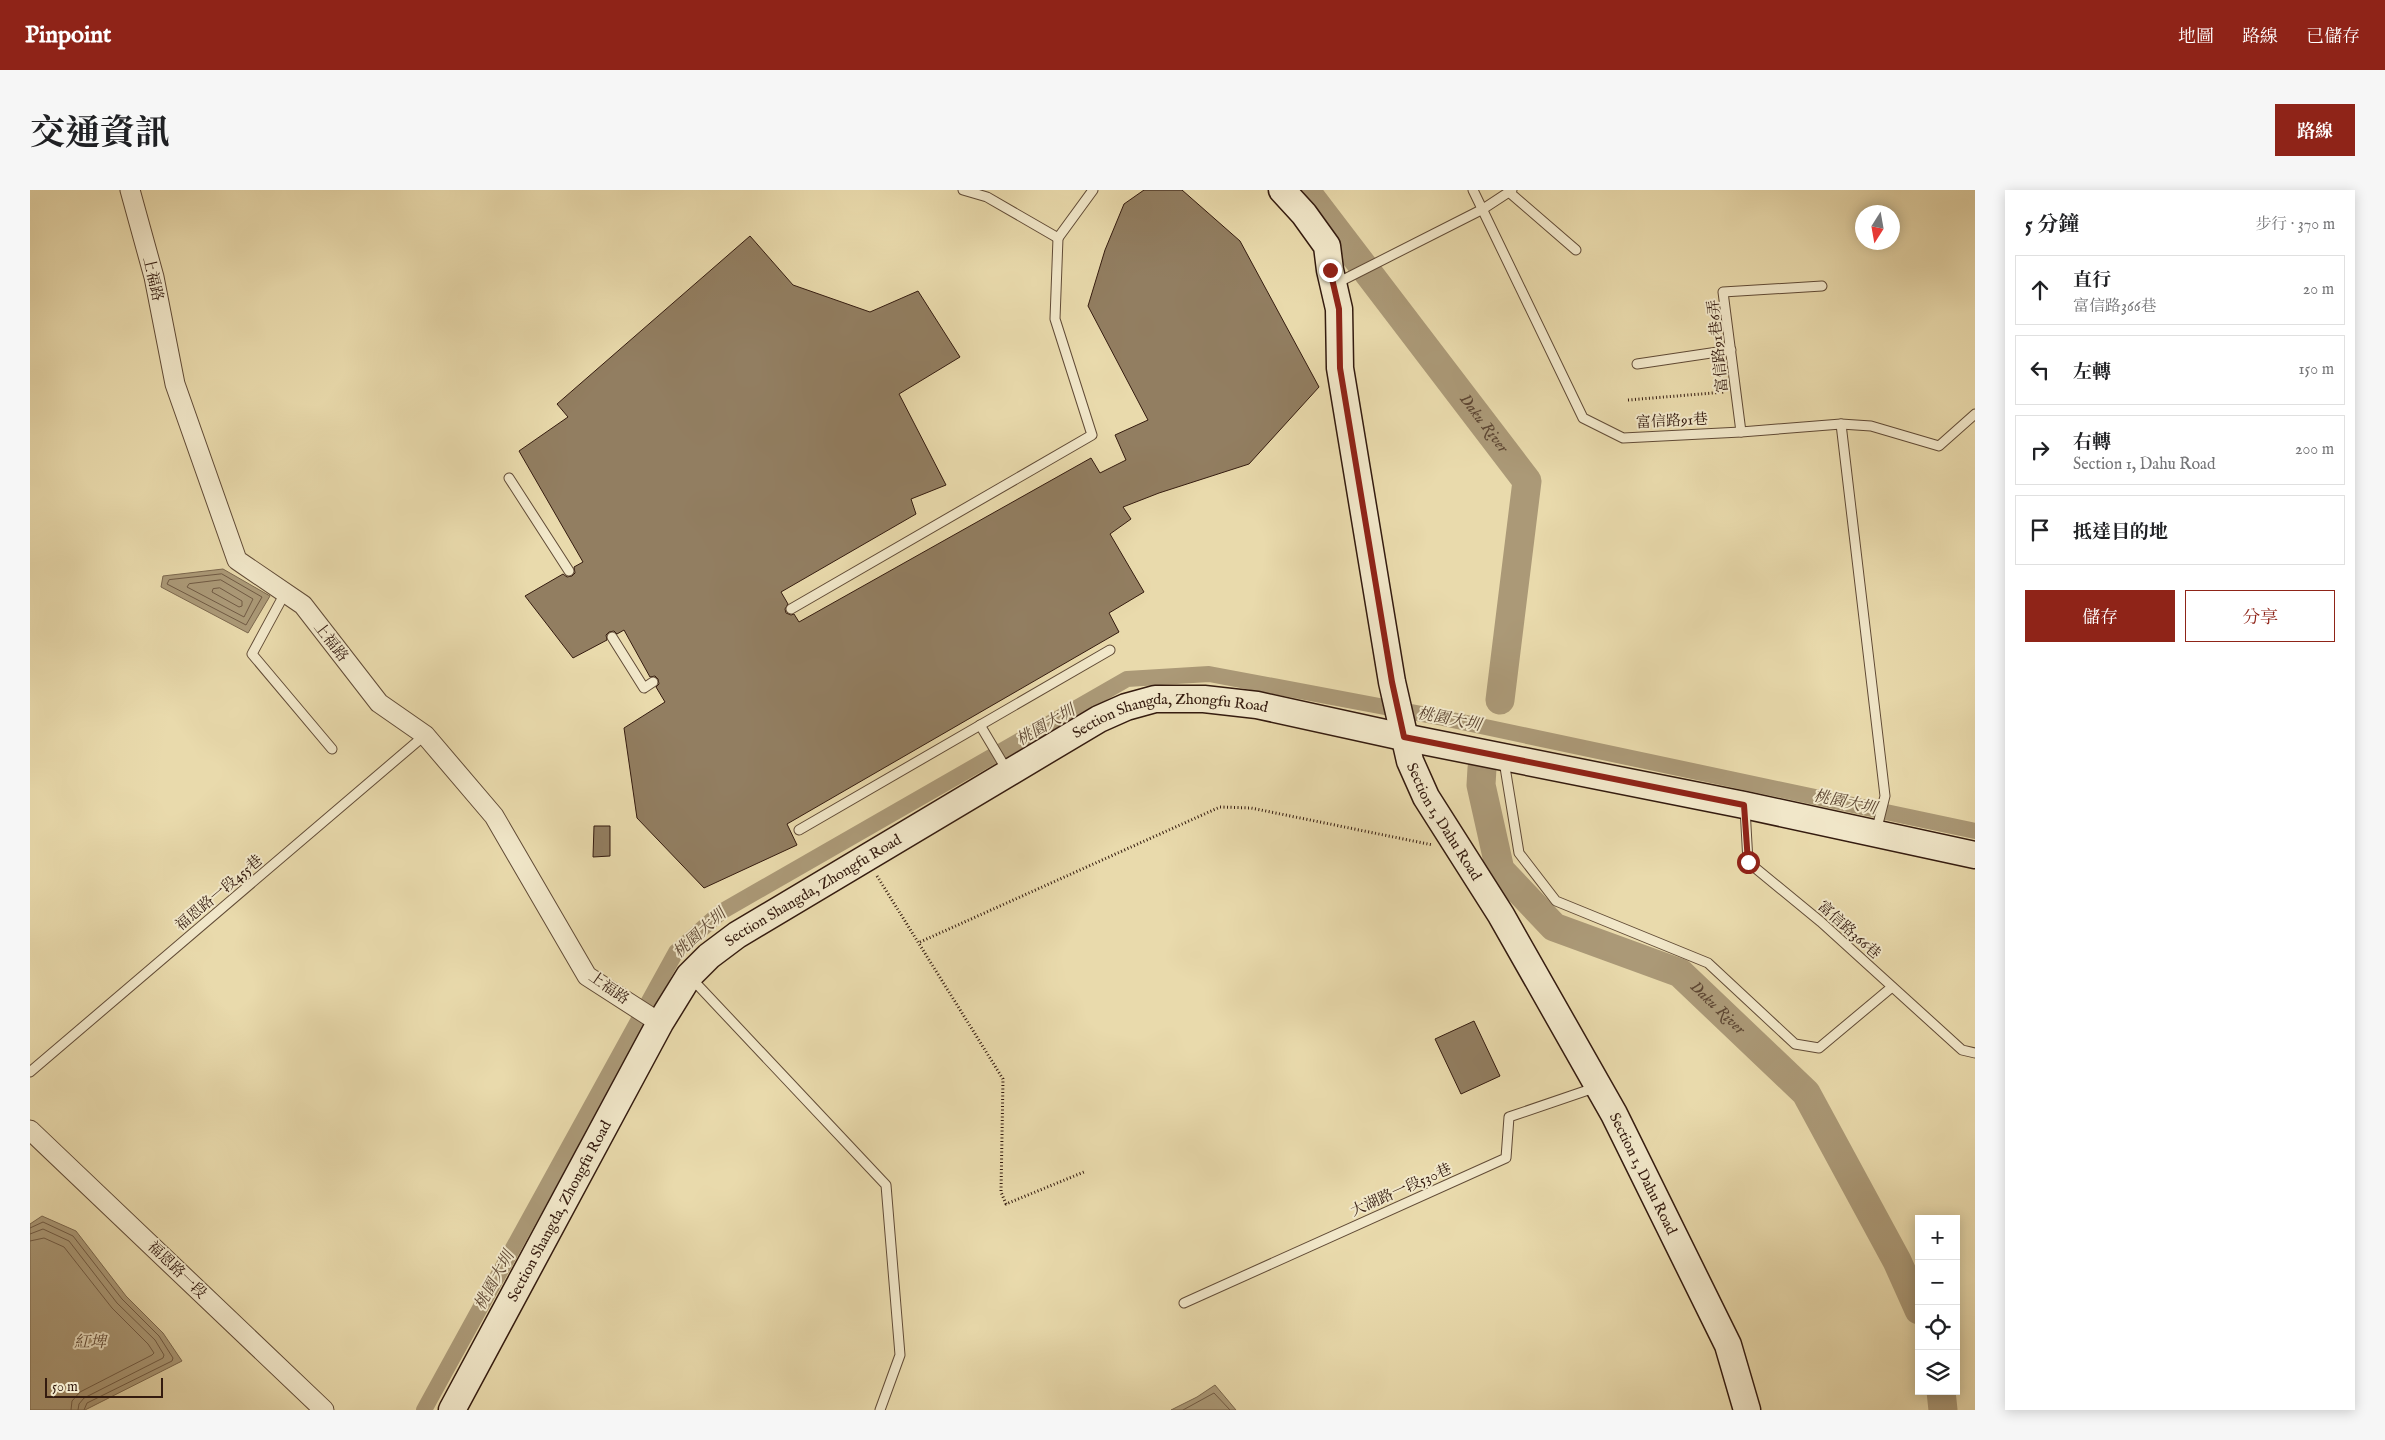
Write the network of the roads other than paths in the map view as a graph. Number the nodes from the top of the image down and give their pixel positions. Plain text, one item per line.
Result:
1 (130, 190) edge
2 (963, 190) edge
3 (1093, 190) edge
4 (1282, 190) edge
5 (1473, 190) edge
6 (1510, 191) edge
7 (1483, 209) junction
8 (1058, 238) junction
9 (1576, 250) dead end
10 (1335, 284) junction
11 (1822, 286) dead end
12 (1731, 350) junction
13 (1637, 364) dead end
14 (1975, 414) edge
15 (1841, 424) junction
16 (1740, 432) junction
17 (509, 478) dead end
18 (569, 571) dead end
19 (285, 593) junction
20 (791, 608) dead end
21 (612, 637) dead end
22 (1110, 650) dead end
23 (653, 682) dead end
24 (980, 725) junction
25 (1401, 726) junction
26 (425, 735) junction
27 (332, 749) dead end
28 (1504, 758) junction
29 (1007, 771) junction
30 (1744, 805) junction
31 (1878, 828) junction
32 (799, 830) dead end
33 (1975, 855) edge
34 (689, 976) junction
35 (1892, 987) junction
36 (655, 1020) junction
37 (1975, 1052) edge
38 (30, 1072) edge
39 (1598, 1087) junction
40 (30, 1130) edge
41 (1184, 1303) dead end
42 (324, 1410) edge
43 (452, 1410) edge
44 (880, 1410) edge
45 (1747, 1410) edge

1 - 19 street, 上福路
2 - 8 lane
3 - 8 lane
4 - 10 street, Section 1, Dahu Road
5 - 7 lane, 富信路91巷
6 - 7 lane
6 - 9 lane
7 - 10 lane
7 - 16 lane, 富信路91巷
8 - 20 lane
10 - 25 street, Section 1, Dahu Road
11 - 12 lane, 富信路91巷6弄
12 - 13 lane
12 - 16 lane, 富信路91巷6弄
14 - 15 lane, 富信路91巷
15 - 16 lane, 富信路91巷
15 - 31 lane
17 - 18 lane
19 - 26 street, 上福路
19 - 27 lane
21 - 23 lane
22 - 24 lane
24 - 29 lane
24 - 32 lane
25 - 28 street, Section Shangda, Zhongfu Road
25 - 29 street, Section Shangda, Zhongfu Road
25 - 39 street, Section 1, Dahu Road
26 - 36 street, 上福路
26 - 38 lane, 福恩路一段455巷
28 - 30 street, Section Shangda, Zhongfu Road
28 - 35 lane
29 - 34 street, Section Shangda, Zhongfu Road
30 - 31 street, Section Shangda, Zhongfu Road
30 - 35 lane, 富信路366巷
31 - 33 street, Section Shangda, Zhongfu Road
34 - 36 street, Section Shangda, Zhongfu Road
34 - 44 lane
35 - 37 lane, 富信路366巷
36 - 43 street, Section Shangda, Zhongfu Road
39 - 41 lane, 大湖路一段530巷
39 - 45 street, Section 1, Dahu Road
40 - 42 street, 福恩路一段

